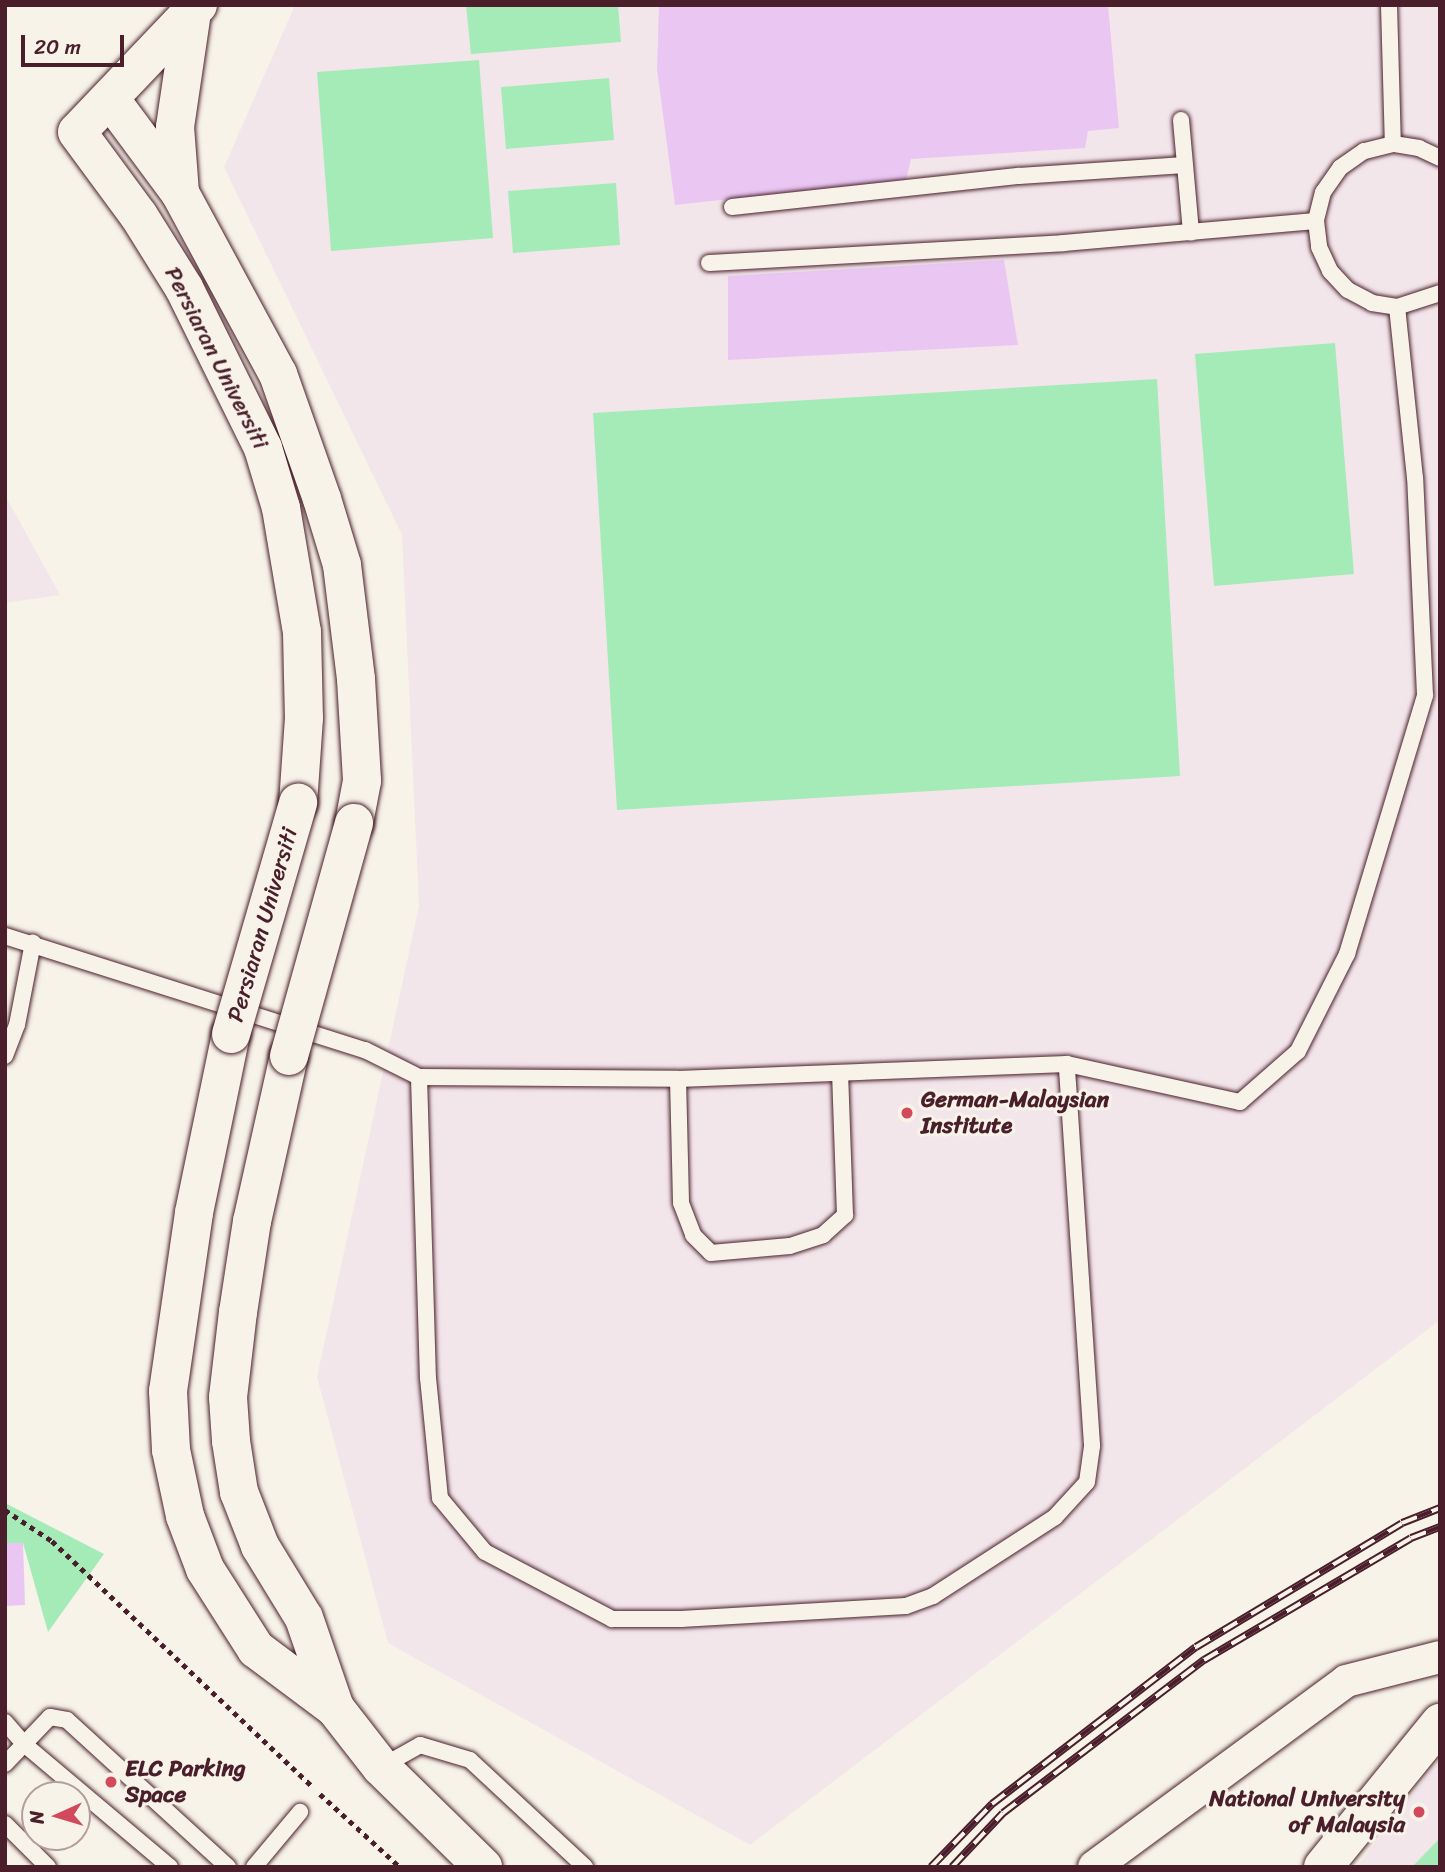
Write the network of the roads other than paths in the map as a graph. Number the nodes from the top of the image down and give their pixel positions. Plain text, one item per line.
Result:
1 (1389, 5) edge
2 (195, 9) edge
3 (111, 100) junction
4 (1181, 120) dead end
5 (1393, 144) junction
6 (1440, 158) edge
7 (1185, 164) junction
8 (180, 193) junction
9 (732, 207) dead end
10 (1317, 220) junction
11 (1191, 233) junction
12 (709, 263) dead end
13 (1440, 293) edge
14 (1397, 307) junction
15 (5, 936) edge
16 (33, 943) junction
17 (5, 1056) edge
18 (1067, 1063) junction
19 (839, 1073) junction
20 (419, 1077) junction
21 (678, 1079) junction
22 (1440, 1657) edge
23 (335, 1708) junction
24 (5, 1722) edge
25 (1440, 1723) edge
26 (24, 1744) junction
27 (5, 1764) edge
28 (382, 1767) junction
29 (300, 1812) dead end
30 (5, 1824) edge
31 (48, 1867) edge
32 (170, 1867) edge
33 (228, 1867) edge
34 (254, 1867) edge
35 (483, 1867) edge
36 (585, 1867) edge
37 (1094, 1867) edge
38 (1323, 1867) edge

1 - 5 lane
2 - 3 street
2 - 8 street
3 - 8 street, Persiaran Universiti
3 - 23 street, Persiaran Universiti, bridge
4 - 7 lane
5 - 6 lane
5 - 10 lane
7 - 9 lane
7 - 11 lane
8 - 23 street, Persiaran Universiti, bridge
10 - 11 lane
10 - 14 lane
11 - 12 lane
13 - 14 lane
14 - 18 lane
15 - 16 lane
16 - 17 lane
16 - 20 lane
18 - 19 lane
18 - 20 lane
19 - 21 lane
19 - 21 lane
20 - 21 lane
22 - 37 street
23 - 28 street, Persiaran Universiti
24 - 26 lane
25 - 38 street
26 - 27 lane
26 - 32 lane
26 - 33 lane
28 - 35 street, Persiaran Universiti
28 - 36 lane
29 - 34 lane
30 - 31 lane

